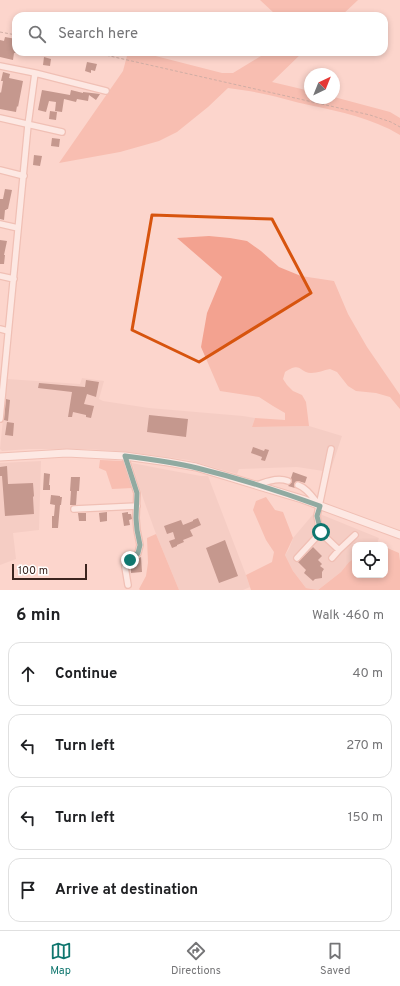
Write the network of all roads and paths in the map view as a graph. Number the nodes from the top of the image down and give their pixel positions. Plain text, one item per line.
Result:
1 (0, 32) edge
2 (12, 35) edge
3 (110, 56) edge
4 (0, 66) edge
5 (34, 73) junction
6 (106, 91) dead end
7 (0, 118) edge
8 (28, 125) junction
9 (400, 127) edge
10 (62, 132) dead end
11 (0, 170) edge
12 (24, 176) junction
13 (0, 224) edge
14 (18, 228) junction
15 (0, 276) edge
16 (14, 279) junction
17 (0, 329) edge
18 (8, 331) junction
19 (2, 385) edge
20 (0, 419) edge
21 (331, 449) dead end
22 (125, 456) junction
23 (0, 457) edge
24 (288, 481) dead end
25 (298, 484) dead end
26 (256, 485) junction
27 (137, 506) junction
28 (320, 506) junction
29 (74, 509) dead end
30 (321, 532) junction
31 (355, 535) dead end
32 (400, 535) edge
33 (339, 550) junction
34 (296, 558) dead end
35 (332, 558) dead end
36 (128, 586) dead end

1 - 2 path
3 - 9 path
4 - 5 street
5 - 6 street
5 - 8 street
7 - 8 street
8 - 10 street
8 - 12 street
11 - 12 street
12 - 14 street
13 - 14 street
14 - 16 street
15 - 16 street
16 - 18 street
17 - 18 street
18 - 19 street
19 - 20 street
21 - 28 street
22 - 23 main road
22 - 26 main road
22 - 27 street
24 - 26 street
25 - 28 street
26 - 28 main road
27 - 29 street
27 - 36 street
28 - 30 street
28 - 32 main road
30 - 33 street
30 - 34 street
31 - 33 street
33 - 35 street

